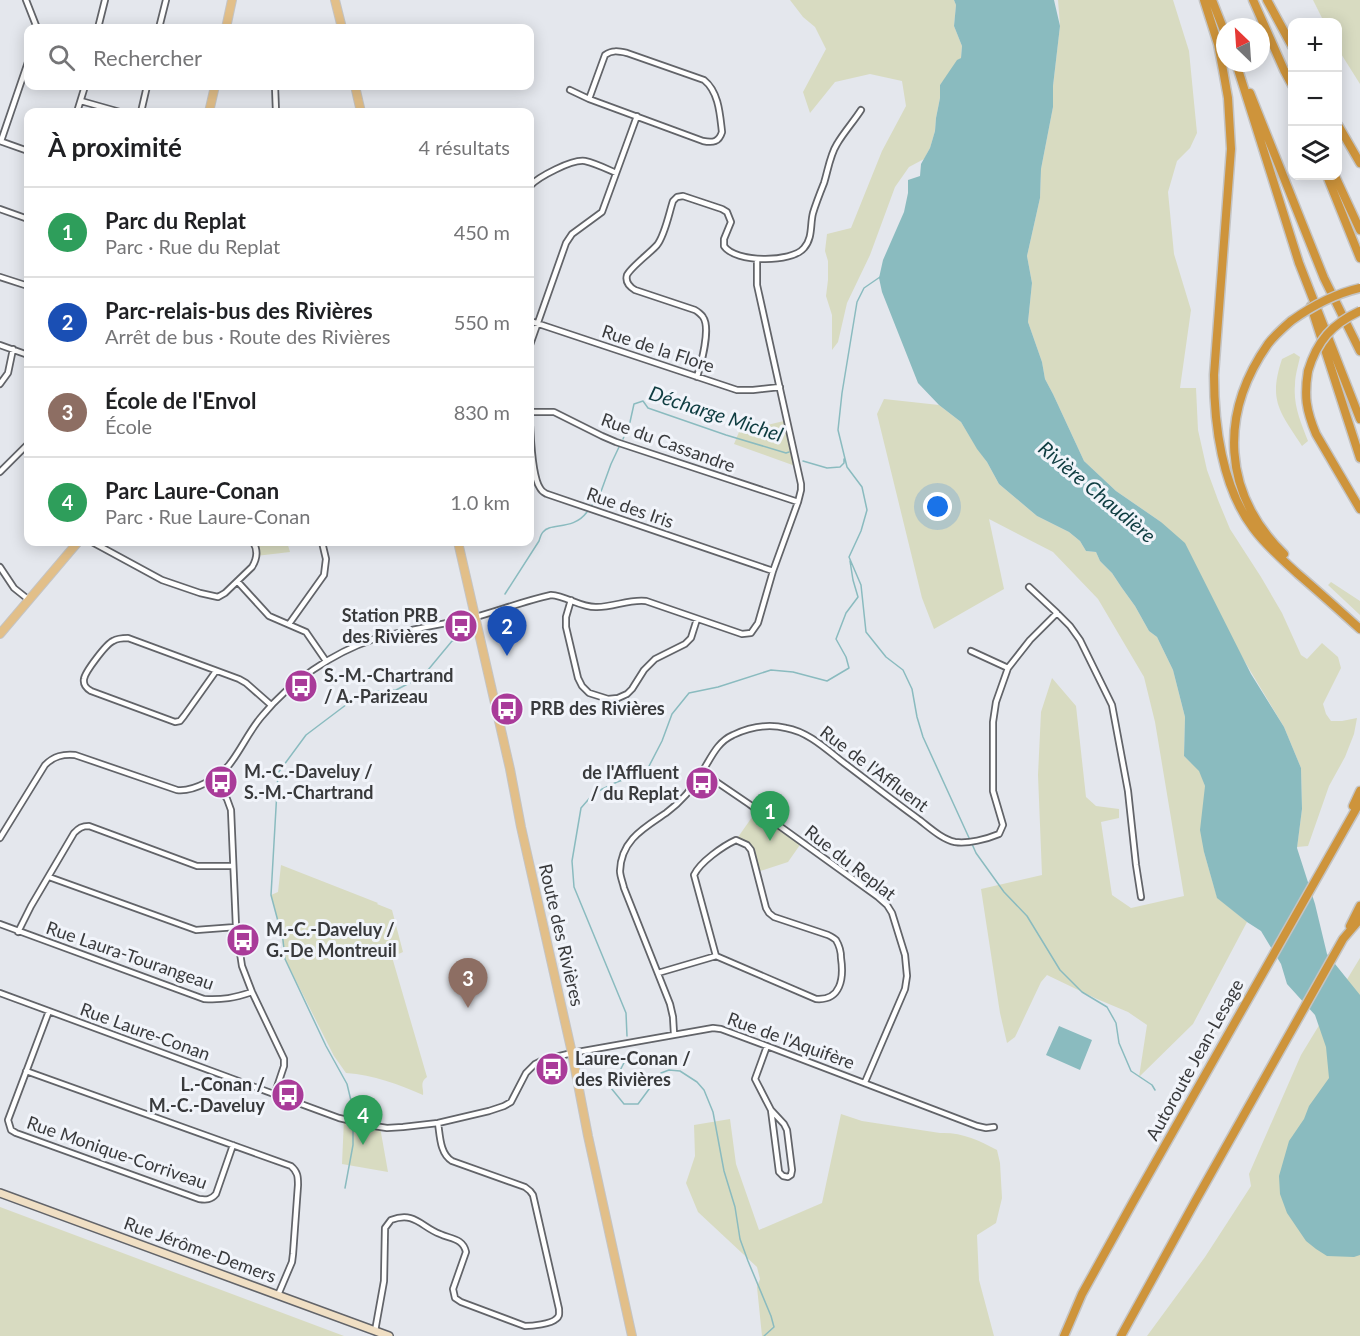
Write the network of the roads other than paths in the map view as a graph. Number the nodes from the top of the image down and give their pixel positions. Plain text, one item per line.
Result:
1 (26, 0) edge
2 (105, 0) edge
3 (166, 0) edge
4 (232, 0) edge
5 (335, 0) edge
6 (1204, 0) edge
7 (1212, 0) edge
8 (1253, 0) edge
9 (1267, 0) edge
10 (1219, 18) edge
11 (35, 24) edge
12 (99, 24) edge
13 (160, 24) edge
14 (227, 24) edge
15 (341, 24) edge
16 (1288, 37) edge
17 (1284, 70) junction
18 (1239, 72) edge
19 (1240, 72) edge
20 (24, 73) edge
21 (1288, 77) edge
22 (1288, 79) edge
23 (84, 90) edge
24 (146, 90) edge
25 (214, 90) edge
26 (275, 90) edge
27 (356, 90) edge
28 (570, 90) dead end
29 (589, 99) junction
30 (81, 101) junction
31 (78, 108) edge
32 (106, 108) edge
33 (142, 108) edge
34 (210, 108) edge
35 (276, 108) edge
36 (360, 108) edge
37 (861, 110) dead end
38 (637, 116) junction
39 (1339, 126) edge
40 (0, 141) edge
41 (24, 150) edge
42 (1360, 164) edge
43 (616, 173) junction
44 (1329, 180) edge
45 (1337, 180) edge
46 (534, 182) edge
47 (0, 209) edge
48 (24, 218) edge
49 (1360, 230) edge
50 (1360, 258) edge
51 (758, 259) junction
52 (1299, 263) junction
53 (0, 277) edge
54 (24, 285) edge
55 (1360, 288) edge
56 (1360, 310) edge
57 (534, 323) edge
58 (537, 324) junction
59 (534, 333) edge
60 (0, 345) edge
61 (13, 349) junction
62 (1360, 351) edge
63 (24, 353) edge
64 (697, 377) junction
65 (0, 384) edge
66 (780, 387) junction
67 (534, 412) edge
68 (1360, 420) edge
69 (24, 448) edge
70 (1360, 458) edge
71 (534, 464) edge
72 (0, 472) edge
73 (798, 502) junction
74 (1360, 509) edge
75 (75, 546) edge
76 (99, 546) edge
77 (256, 546) edge
78 (323, 546) edge
79 (459, 546) edge
80 (0, 567) edge
81 (773, 571) junction
82 (238, 582) junction
83 (1029, 587) dead end
84 (29, 600) junction
85 (571, 600) junction
86 (1057, 613) junction
87 (474, 617) junction
88 (697, 619) junction
89 (289, 624) junction
90 (1360, 629) edge
91 (0, 634) edge
92 (971, 651) dead end
93 (326, 661) junction
94 (1008, 668) junction
95 (216, 671) junction
96 (271, 705) junction
97 (702, 772) junction
98 (212, 778) junction
99 (1360, 791) edge
100 (1360, 802) edge
101 (0, 838) edge
102 (1334, 847) junction
103 (232, 866) junction
104 (49, 877) junction
105 (1141, 897) dead end
106 (1360, 906) edge
107 (1360, 919) edge
108 (0, 924) edge
109 (236, 927) junction
110 (18, 932) junction
111 (1343, 939) junction
112 (716, 956) junction
113 (658, 973) junction
114 (252, 992) junction
115 (0, 993) edge
116 (49, 1011) junction
117 (674, 1034) junction
118 (766, 1046) junction
119 (572, 1053) junction
120 (26, 1071) junction
121 (865, 1082) junction
122 (275, 1093) junction
123 (771, 1110) junction
124 (438, 1123) junction
125 (994, 1127) dead end
126 (233, 1145) junction
127 (0, 1192) edge
128 (278, 1295) junction
129 (375, 1331) junction
130 (389, 1336) edge
131 (632, 1336) edge
132 (1064, 1336) edge
133 (1121, 1336) edge

1 - 11 street
2 - 12 street
3 - 13 street
4 - 14 main road
5 - 15 main road
6 - 90 highway
7 - 10 highway
8 - 17 highway
9 - 16 highway
17 - 21 highway
17 - 22 highway
18 - 52 highway
19 - 62 highway
20 - 40 street
23 - 30 street
24 - 33 street
25 - 34 main road
26 - 35 street
27 - 36 main road
28 - 29 street
29 - 38 street
29 - 38 street
30 - 31 street
30 - 32 street
37 - 51 street
38 - 43 street
39 - 42 highway
40 - 41 street
43 - 46 street
43 - 58 street
44 - 50 highway
45 - 49 highway
47 - 48 street
51 - 64 street
51 - 66 street
52 - 68 highway
52 - 70 highway
53 - 54 street
55 - 90 highway, bridge
56 - 74 highway, bridge
57 - 58 street, Rue de la Flore
58 - 59 street
58 - 64 street, Rue de la Flore
60 - 61 street
61 - 63 street
61 - 65 street
64 - 66 street, Rue de la Flore
66 - 73 street
67 - 73 street, Rue du Cassandre
69 - 72 street
71 - 81 street, Rue des Iris
73 - 81 street
75 - 84 main road
76 - 82 street
77 - 82 street
78 - 89 street
79 - 87 main road, Route des Rivières
80 - 84 street
81 - 88 street
82 - 89 street
83 - 86 street
84 - 91 main road
85 - 87 street
85 - 88 street
85 - 88 street
86 - 94 street, Rue de l'Affluent
86 - 105 street
87 - 93 street
87 - 119 main road, Route des Rivières
89 - 93 street
92 - 94 street
93 - 96 street
94 - 97 street, Rue de l'Affluent
95 - 95 street
95 - 96 street
96 - 98 street
97 - 113 street, Rue de l'Affluent
97 - 121 street, Rue du Replat
98 - 101 street
98 - 103 street
99 - 102 highway
100 - 102 highway, Autoroute Jean-Lesage
102 - 132 highway, Autoroute Jean-Lesage
103 - 104 street
103 - 109 street
104 - 109 street
104 - 110 street
106 - 111 highway
107 - 111 highway
108 - 110 street, Rue Laura-Tourangeau
109 - 114 street
110 - 114 street, Rue Laura-Tourangeau
111 - 133 highway
112 - 112 street
112 - 113 street
113 - 117 street, Rue de l'Affluent
114 - 122 street
115 - 116 street, Rue Laure-Conan
116 - 120 street, Rue Monique-Corriveau
116 - 122 street, Rue Laure-Conan
117 - 118 street, Rue de l'Aquifère
117 - 119 street, Rue de l'Aquifère
118 - 121 street, Rue de l'Aquifère
118 - 123 street
119 - 124 street, Rue Laure-Conan
119 - 131 main road, Route des Rivières
120 - 126 street
120 - 126 street, Rue Monique-Corriveau
121 - 125 street, Rue de l'Aquifère
122 - 124 street, Rue Laure-Conan
123 - 123 street
124 - 129 street
126 - 128 street
127 - 128 street, Rue Jérôme-Demers
128 - 129 street, Rue Jérôme-Demers
129 - 130 street, Rue Jérôme-Demers

